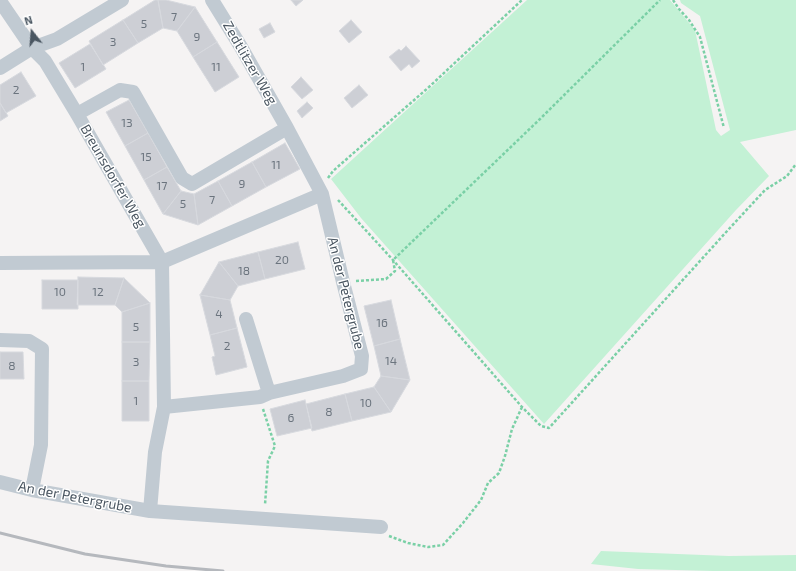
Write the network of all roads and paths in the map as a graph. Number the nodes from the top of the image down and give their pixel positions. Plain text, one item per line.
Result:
1 (122, 0) edge
2 (212, 0) edge
3 (522, 0) edge
4 (660, 0) edge
5 (673, 0) edge
6 (0, 1) edge
7 (32, 48) junction
8 (0, 68) edge
9 (77, 114) junction
10 (287, 128) junction
11 (724, 128) dead end
12 (796, 164) edge
13 (324, 192) junction
14 (393, 260) junction
15 (162, 262) junction
16 (0, 263) edge
17 (342, 282) junction
18 (246, 319) dead end
19 (0, 340) edge
20 (264, 395) junction
21 (164, 407) junction
22 (522, 407) junction
23 (0, 482) edge
24 (32, 490) junction
25 (150, 511) junction
26 (265, 518) junction
27 (381, 527) joint

1 - 7 street
2 - 10 street, Zedtlitzer Weg
3 - 13 path
4 - 14 path
5 - 11 path
6 - 7 street
7 - 8 street
7 - 9 street
9 - 10 street, Breunsdorfer Weg
9 - 15 street, Breunsdorfer Weg
10 - 13 street
12 - 22 path
13 - 14 path
13 - 15 street
13 - 17 street, An der Petergrube
14 - 17 path
14 - 22 path
15 - 16 street
15 - 21 street, An der Petergrube
17 - 20 street, An der Petergrube
18 - 20 street
19 - 24 street
20 - 21 street, An der Petergrube
20 - 26 path
21 - 25 street, An der Petergrube
22 - 27 path
23 - 24 street, An der Petergrube
24 - 25 street, An der Petergrube
25 - 26 street, An der Petergrube
26 - 27 street, An der Petergrube

